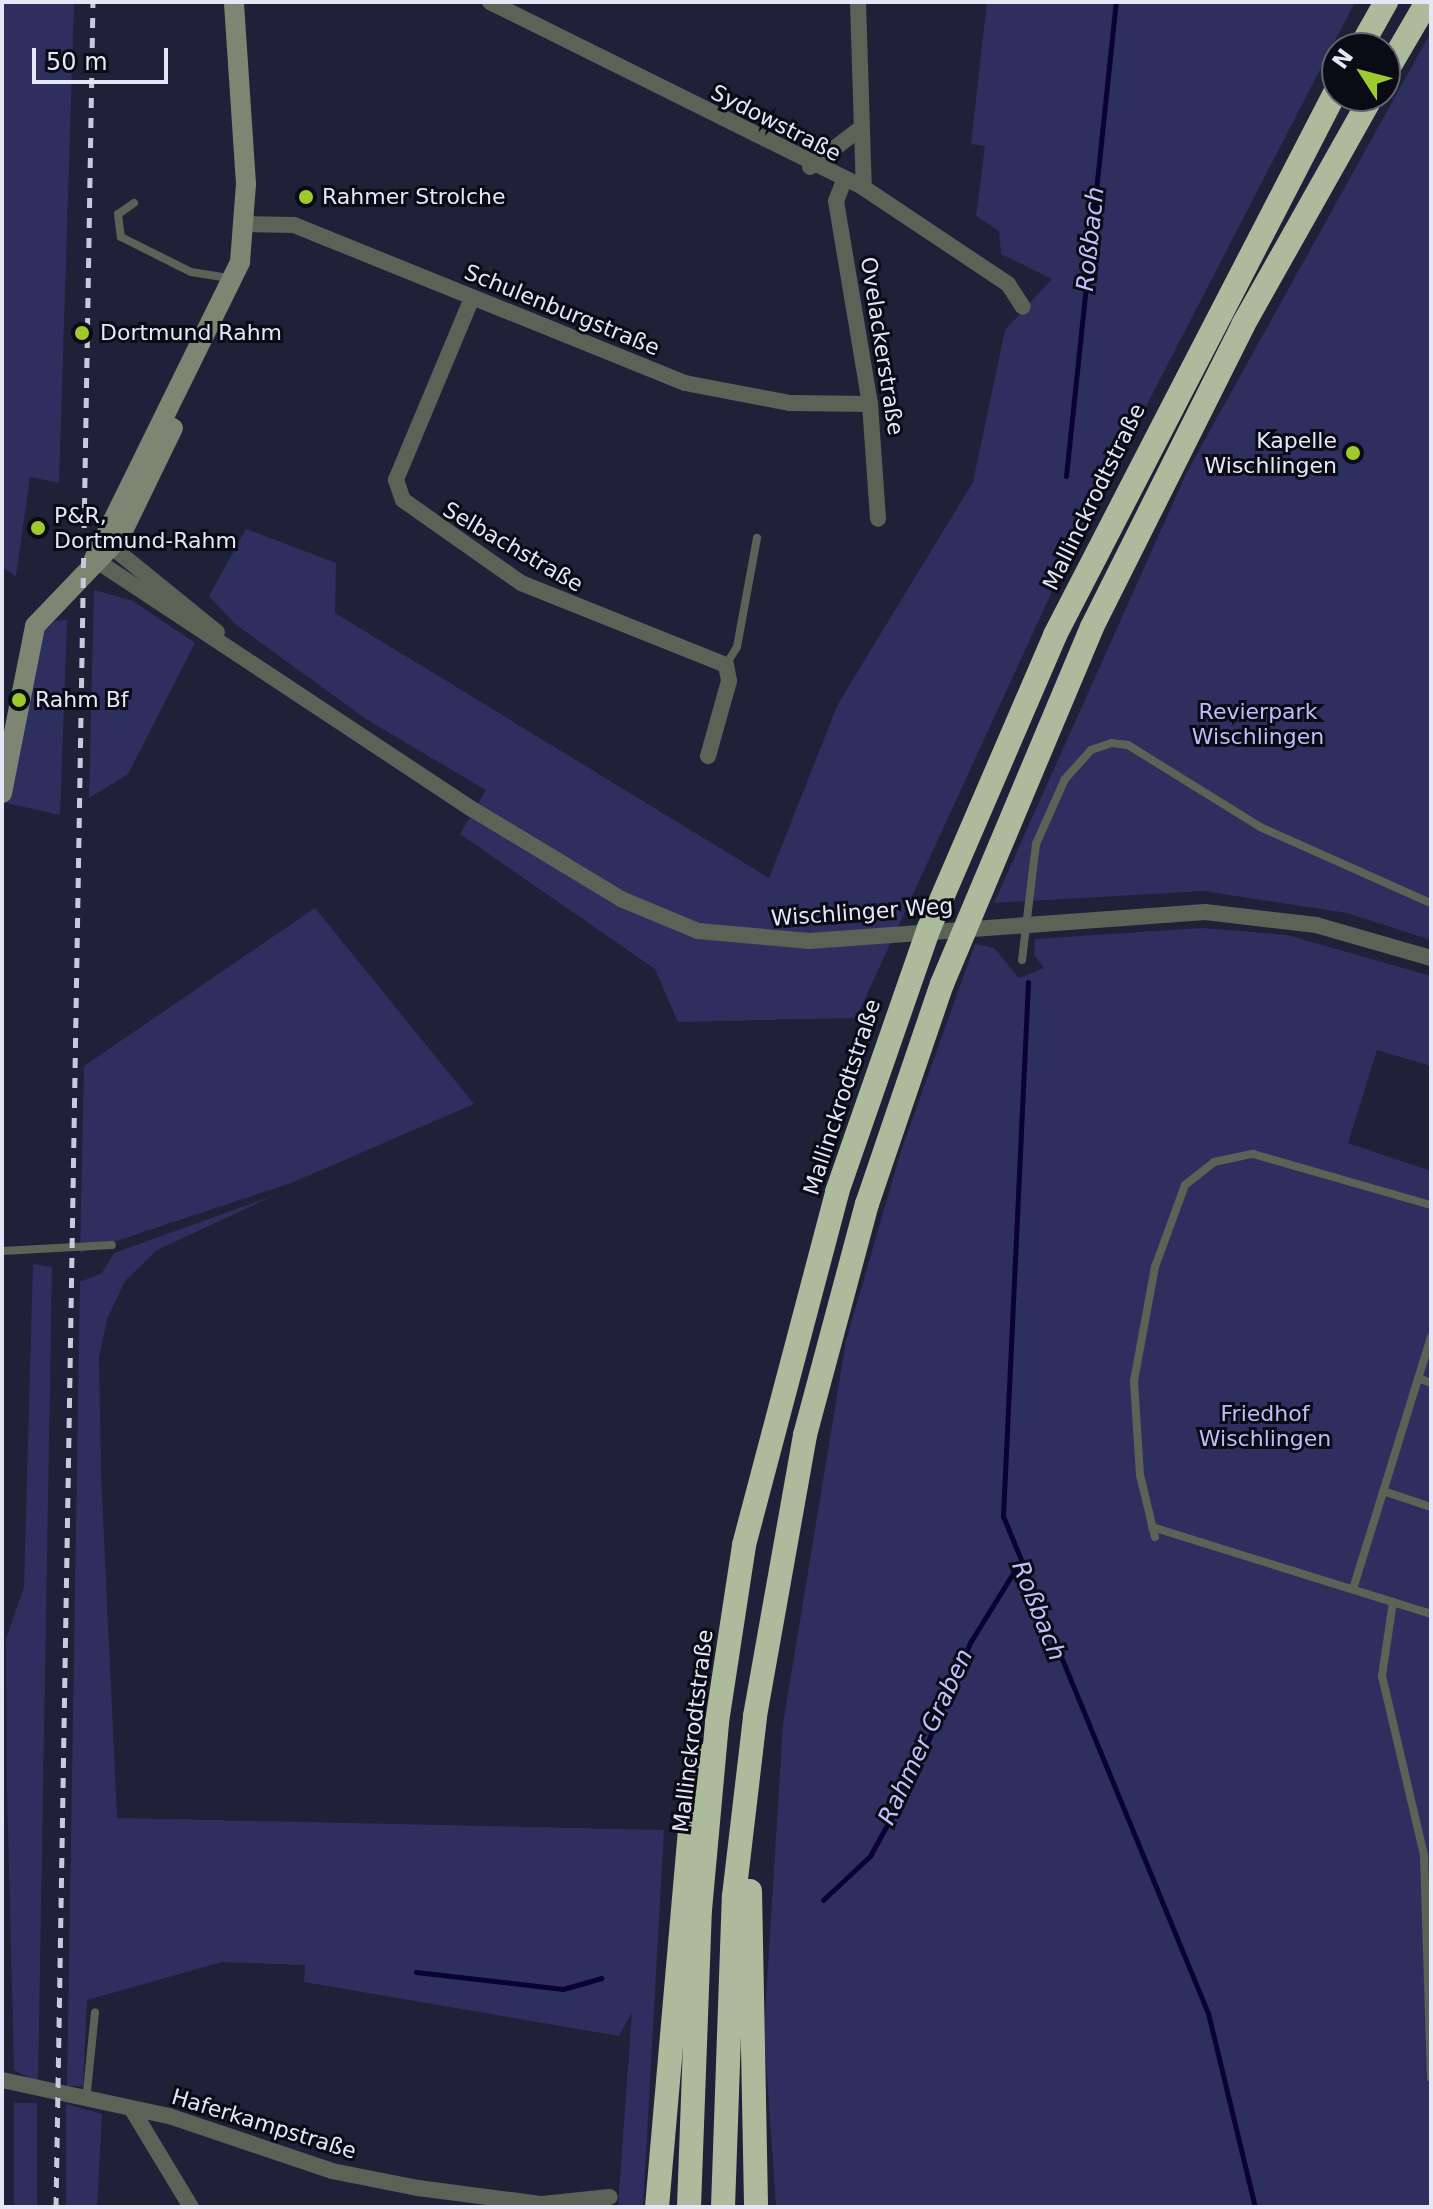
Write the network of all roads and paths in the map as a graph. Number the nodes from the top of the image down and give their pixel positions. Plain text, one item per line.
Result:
1 (234, 2) edge
2 (490, 2) edge
3 (858, 2) edge
4 (1386, 2) edge
5 (1427, 2) edge
6 (1369, 32) edge
7 (1401, 47) edge
8 (1325, 112) edge
9 (1363, 112) edge
10 (857, 131) junction
11 (810, 167) junction
12 (843, 183) junction
13 (864, 188) junction
14 (134, 203) dead end
15 (247, 224) junction
16 (235, 279) junction
17 (472, 298) junction
18 (1023, 307) dead end
19 (870, 404) junction
20 (878, 519) dead end
21 (757, 538) dead end
22 (107, 542) junction
23 (94, 559) junction
24 (229, 645) junction
25 (726, 665) junction
26 (708, 756) dead end
27 (2, 793) edge
28 (1431, 903) edge
29 (1431, 958) edge
30 (1022, 960) dead end
31 (1431, 1205) edge
32 (112, 1245) dead end
33 (2, 1251) edge
34 (1431, 1337) edge
35 (1418, 1378) junction
36 (1431, 1383) edge
37 (1383, 1491) junction
38 (1431, 1507) edge
39 (1152, 1527) junction
40 (1155, 1537) dead end
41 (1353, 1589) junction
42 (1393, 1602) junction
43 (1431, 1614) edge
44 (755, 1716) junction
45 (717, 1722) junction
46 (1428, 1891) edge
47 (95, 2012) dead end
48 (1431, 2078) edge
49 (2, 2080) edge
50 (86, 2102) junction
51 (133, 2111) junction
52 (610, 2197) dead end
53 (191, 2207) edge
54 (657, 2207) edge
55 (689, 2207) edge
56 (723, 2207) edge
57 (756, 2207) edge

1 - 15 main road
2 - 11 street, Sydowstraße
3 - 10 street
4 - 6 highway
5 - 7 highway
8 - 45 highway, Mallinckrodtstraße
9 - 44 highway
10 - 11 street
10 - 13 street
11 - 12 street, Sydowstraße
12 - 13 street, Sydowstraße
12 - 19 street, Ovelackerstraße
13 - 18 street, Sydowstraße
14 - 16 lane
15 - 16 main road
15 - 17 street, Schulenburgstraße
16 - 22 main road
17 - 19 street, Schulenburgstraße
17 - 25 street, Selbachstraße
19 - 20 street, Ovelackerstraße
21 - 25 lane
22 - 23 main road
22 - 24 street, Wischlinger Weg
23 - 24 street, Wischlinger Weg
23 - 27 main road
24 - 29 street, Wischlinger Weg
25 - 26 street
28 - 30 lane
31 - 39 lane
32 - 33 lane
34 - 35 lane
35 - 36 lane
35 - 37 lane
37 - 38 lane
37 - 41 lane
39 - 40 lane
39 - 41 lane
41 - 42 lane
42 - 43 lane
42 - 46 lane
44 - 56 highway
44 - 57 highway
45 - 54 highway
45 - 55 highway, Mallinckrodtstraße
46 - 48 lane
47 - 50 lane
49 - 50 street, Haferkampstraße
50 - 51 street, Haferkampstraße
51 - 52 street, Haferkampstraße
51 - 53 street

